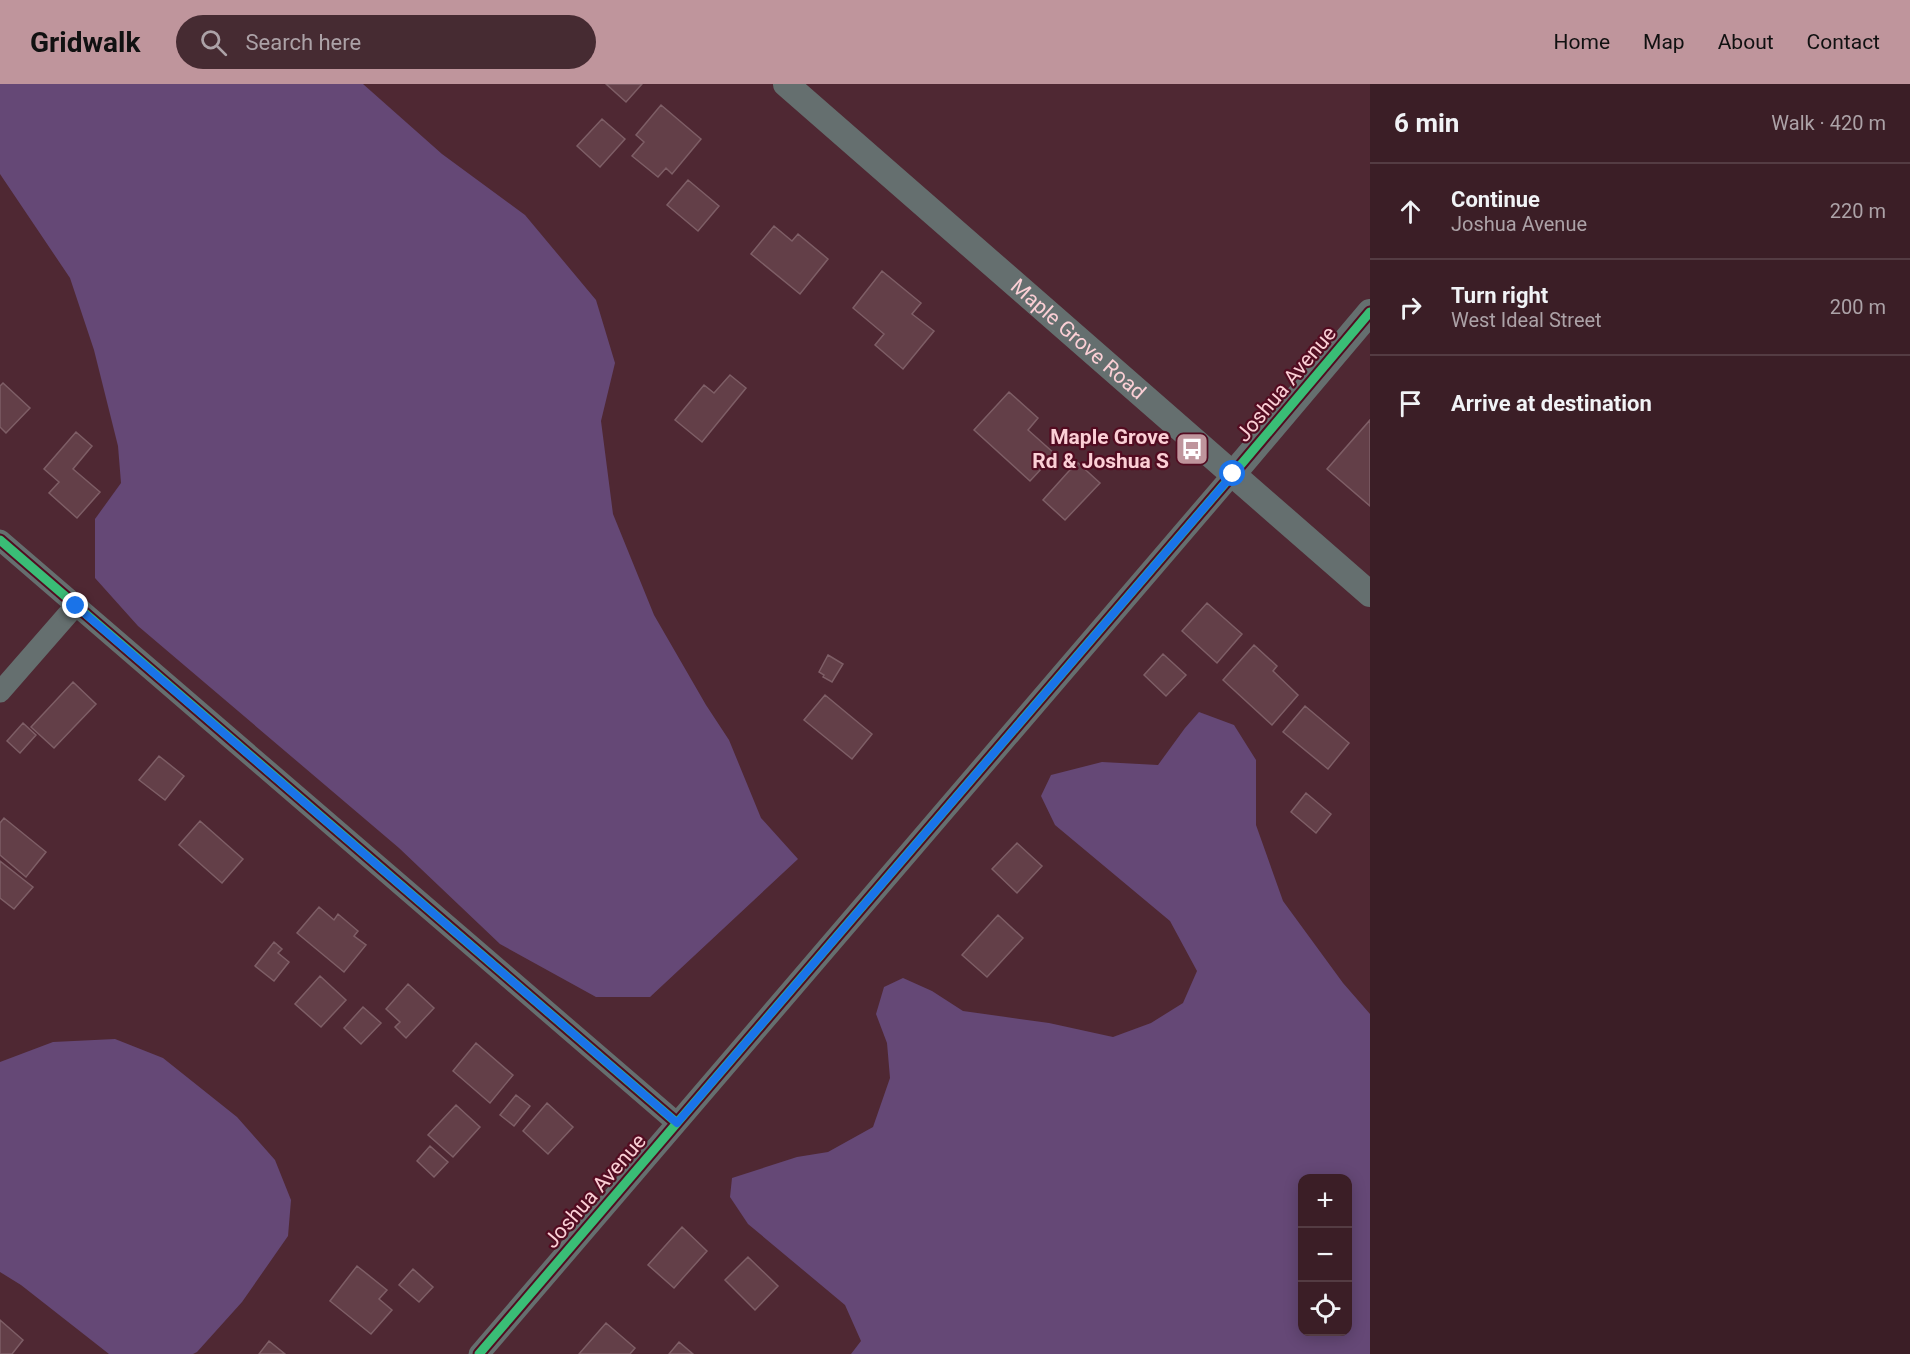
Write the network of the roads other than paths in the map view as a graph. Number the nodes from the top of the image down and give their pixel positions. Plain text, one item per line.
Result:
1 (786, 84) edge
2 (1370, 312) edge
3 (1233, 474) junction
4 (0, 540) edge
5 (1370, 594) edge
6 (76, 606) junction
7 (0, 692) edge
8 (677, 1123) junction
9 (479, 1354) edge

1 - 3 street, Maple Grove Road
2 - 3 street, Joshua Avenue
3 - 5 street, Maple Grove Road
3 - 8 street, Joshua Avenue
4 - 6 street
6 - 7 street
6 - 8 street
8 - 9 street, Joshua Avenue

